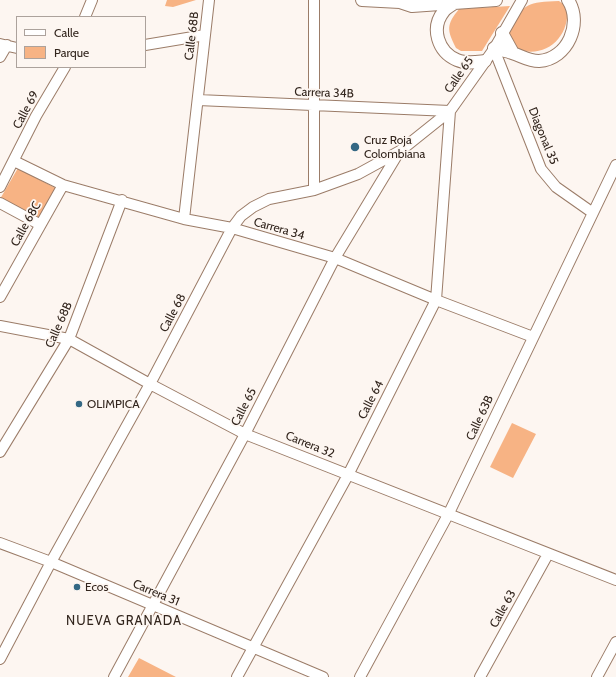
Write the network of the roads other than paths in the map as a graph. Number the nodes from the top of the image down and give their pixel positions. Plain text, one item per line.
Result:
1 (92, 0) edge
2 (209, 0) edge
3 (314, 0) edge
4 (362, 0) edge
5 (496, 0) edge
6 (522, 0) edge
7 (568, 0) edge
8 (403, 1) edge
9 (454, 3) junction
10 (85, 16) edge
11 (502, 33) junction
12 (205, 35) junction
13 (146, 45) edge
14 (8, 46) edge
15 (494, 48) junction
16 (513, 53) junction
17 (0, 57) edge
18 (485, 61) junction
19 (64, 68) edge
20 (198, 100) junction
21 (314, 106) junction
22 (450, 111) junction
23 (400, 151) junction
24 (14, 161) junction
25 (616, 165) edge
26 (63, 185) junction
27 (0, 187) edge
28 (314, 190) junction
29 (122, 200) junction
30 (0, 203) edge
31 (593, 213) junction
32 (184, 219) junction
33 (40, 224) junction
34 (232, 228) junction
35 (335, 258) junction
36 (0, 297) edge
37 (436, 300) junction
38 (0, 326) edge
39 (533, 337) junction
40 (69, 338) junction
41 (150, 384) junction
42 (245, 434) junction
43 (0, 452) edge
44 (348, 475) junction
45 (450, 513) junction
46 (0, 543) edge
47 (548, 554) junction
48 (51, 562) junction
49 (616, 580) edge
50 (153, 606) junction
51 (616, 642) edge
52 (253, 648) junction
53 (0, 659) edge
54 (114, 677) edge
55 (237, 677) edge
56 (323, 677) edge
57 (360, 677) edge
58 (480, 677) edge
59 (597, 677) edge

1 - 10 street
2 - 12 street, Calle 68B
3 - 21 street
4 - 8 main road
5 - 9 main road
6 - 11 street, Calle 65
7 - 16 main road
8 - 9 main road
9 - 18 main road
11 - 15 street, Calle 65
11 - 16 main road
12 - 13 street
12 - 20 street, Calle 68B
14 - 17 street
15 - 16 main road
15 - 18 street, Calle 65
15 - 31 street, Diagonal 35
18 - 22 street, Calle 65
19 - 24 street, Calle 69
20 - 21 street, Carrera 34B
20 - 32 street, Calle 68B
21 - 22 street, Carrera 34B
21 - 28 street
22 - 23 street, Calle 65
22 - 37 street, Calle 64
23 - 28 street, Calle 65
23 - 35 street, Calle 65
24 - 26 street, Carrera 34
24 - 27 street, Calle 69
25 - 31 street, Calle 63B
26 - 29 street, Carrera 34
26 - 33 street, Calle 68C
28 - 34 street, Calle 68
29 - 32 street, Carrera 34
29 - 40 street, Calle 68B
30 - 33 street
31 - 39 street, Calle 63B
32 - 34 street, Carrera 34
33 - 36 street, Calle 68C
34 - 35 street, Carrera 34
34 - 41 street, Calle 68
35 - 37 street, Carrera 34
35 - 42 street, Calle 65
37 - 39 street, Carrera 34
37 - 44 street, Calle 64
38 - 40 street, Carrera 32
39 - 45 street, Calle 63B
40 - 41 street, Carrera 32
40 - 43 street, Calle 68B
41 - 42 street, Carrera 32
41 - 48 street, Calle 68
42 - 44 street, Carrera 32
42 - 50 street, Calle 65
44 - 45 street, Carrera 32
44 - 52 street, Calle 64
45 - 47 street, Carrera 32
45 - 57 street, Calle 63B
46 - 48 street, Carrera 31
47 - 49 street, Carrera 32
47 - 58 street, Calle 63
48 - 50 street, Carrera 31
48 - 53 street, Calle 68
50 - 52 street, Carrera 31
50 - 54 street, Calle 65
51 - 59 street
52 - 55 street, Calle 64
52 - 56 street, Carrera 31

